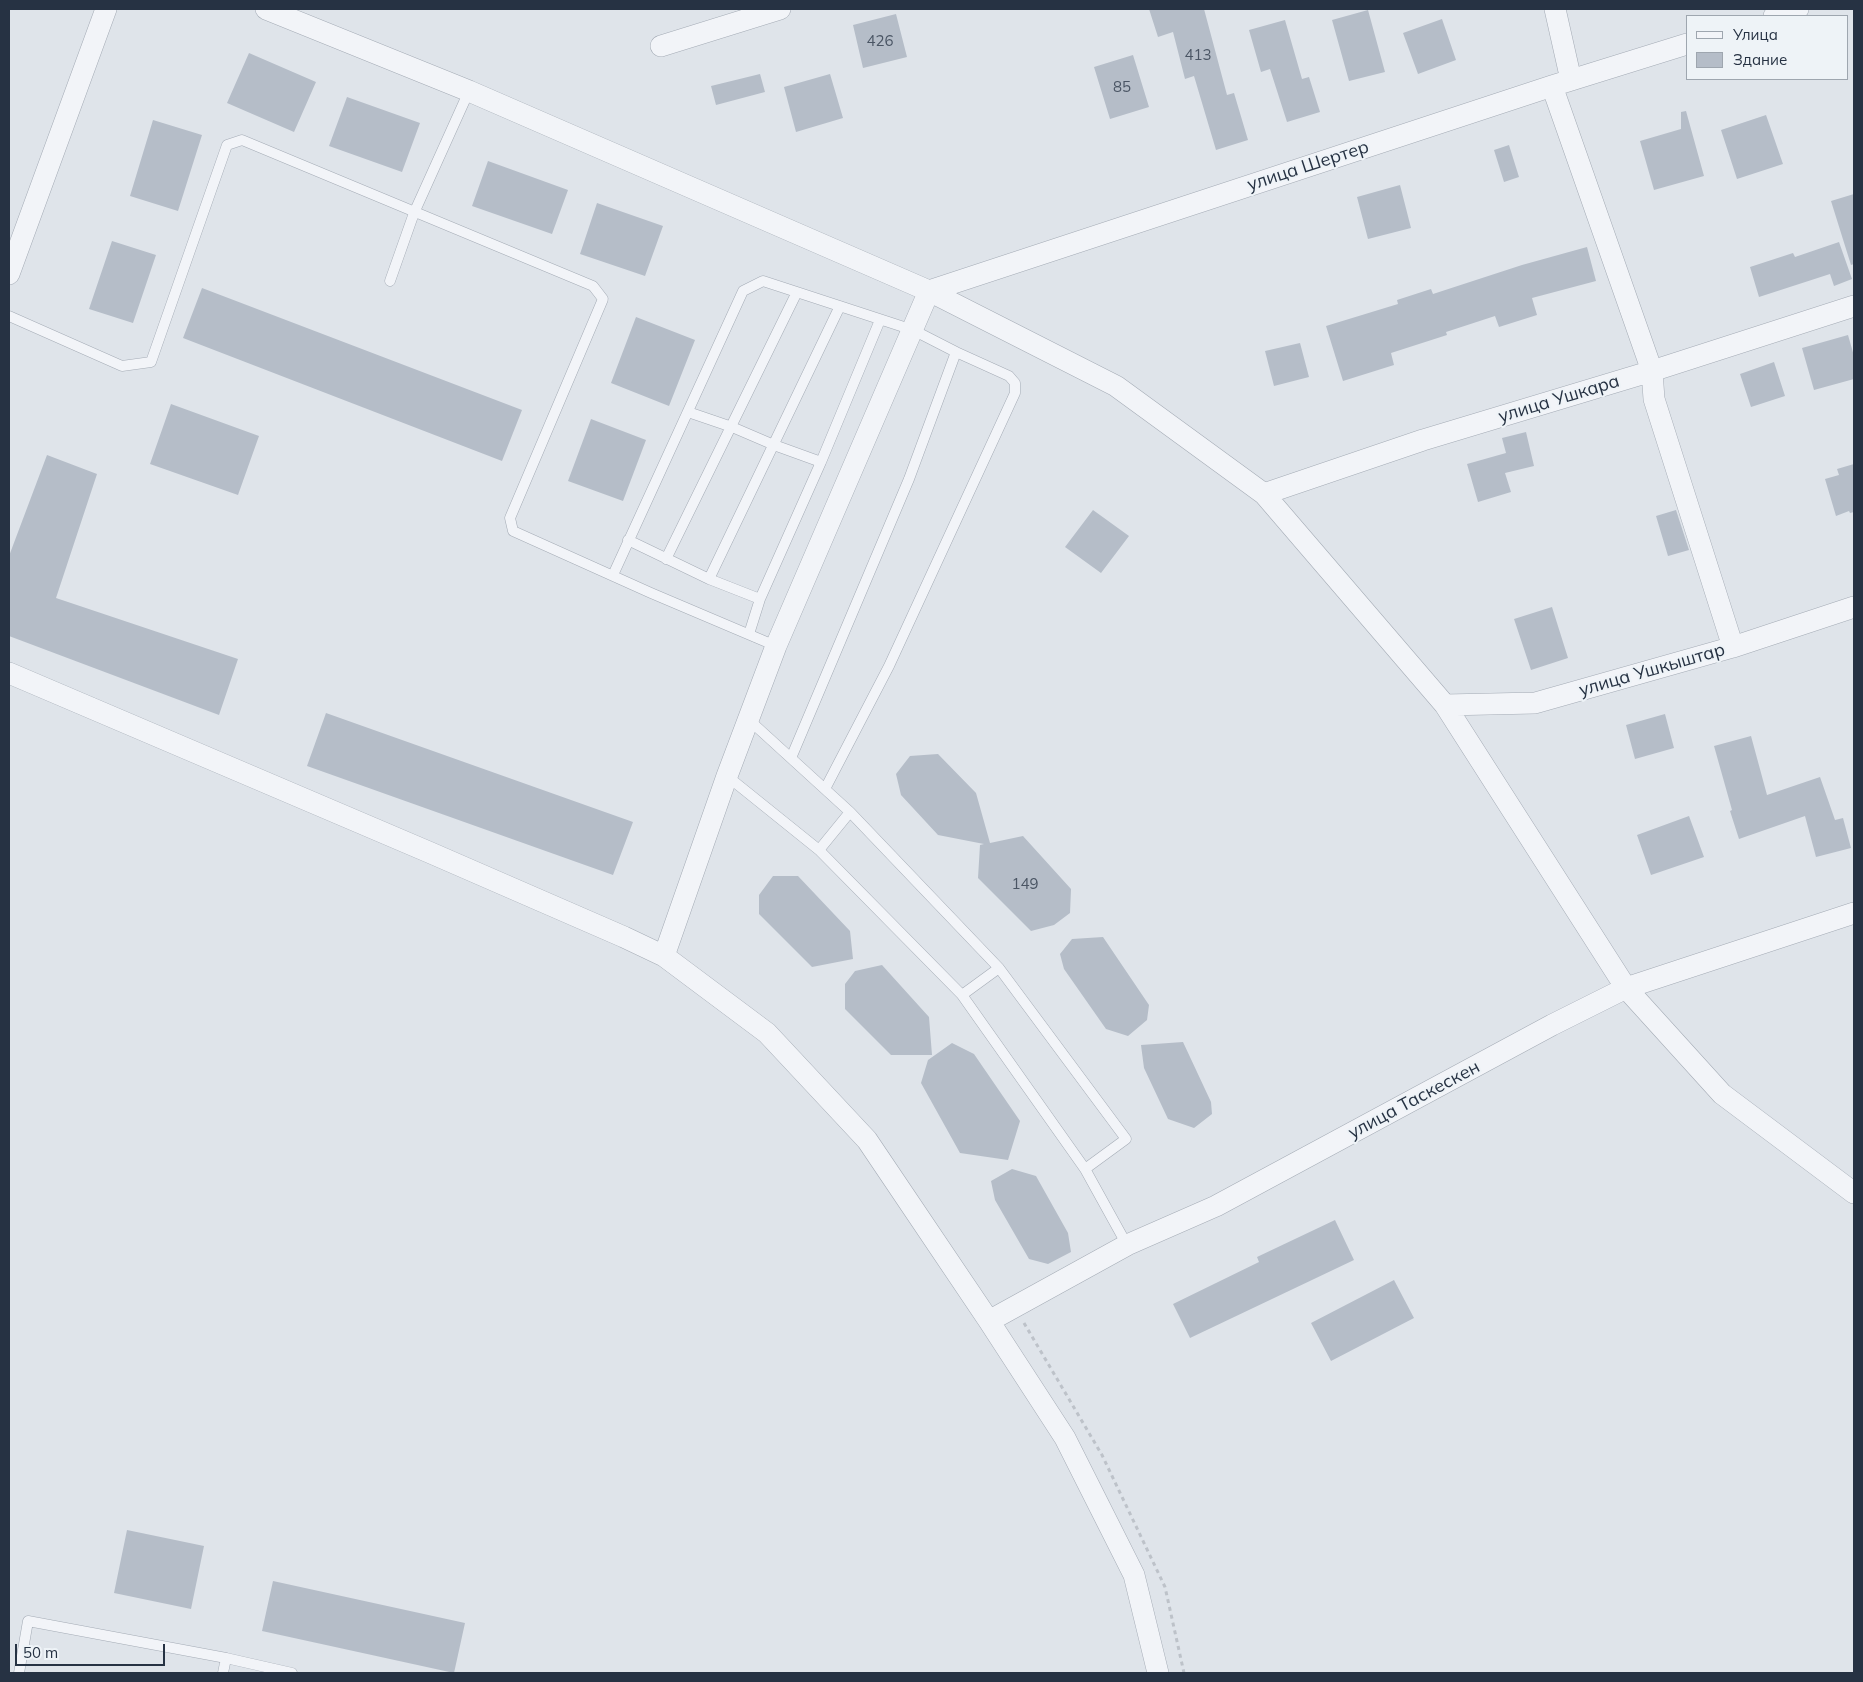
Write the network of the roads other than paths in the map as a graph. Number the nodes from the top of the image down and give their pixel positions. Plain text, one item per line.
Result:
1 (106, 9) edge
2 (266, 9) edge
3 (780, 9) edge
4 (1555, 9) edge
5 (1798, 9) edge
6 (1777, 15) edge
7 (1686, 44) edge
8 (661, 46) dead end
9 (1562, 83) junction
10 (469, 90) junction
11 (414, 213) junction
12 (9, 274) edge
13 (390, 281) dead end
14 (929, 291) junction
15 (797, 292) junction
16 (840, 306) junction
17 (1854, 306) edge
18 (9, 316) edge
19 (880, 320) junction
20 (913, 330) junction
21 (956, 352) junction
22 (1652, 371) junction
23 (688, 412) junction
24 (732, 427) junction
25 (774, 445) junction
26 (821, 462) junction
27 (1264, 494) junction
28 (628, 540) junction
29 (666, 559) junction
30 (613, 575) junction
31 (709, 579) junction
32 (760, 600) junction
33 (1854, 608) edge
34 (749, 634) junction
35 (776, 646) junction
36 (1732, 647) junction
37 (9, 673) edge
38 (1446, 705) junction
39 (748, 719) junction
40 (791, 758) junction
41 (727, 776) junction
42 (825, 789) junction
43 (850, 812) junction
44 (819, 850) junction
45 (1854, 913) edge
46 (664, 956) junction
47 (999, 968) junction
48 (1626, 988) junction
49 (962, 996) junction
50 (1085, 1169) junction
51 (1854, 1193) edge
52 (1127, 1246) junction
53 (989, 1321) junction
54 (226, 1658) junction
55 (19, 1673) edge
56 (223, 1673) edge
57 (292, 1673) edge
58 (1158, 1673) edge

1 - 12 street
2 - 10 street
3 - 8 street
4 - 9 street
5 - 6 street
7 - 9 street, улица Шертер
9 - 14 street, улица Шертер
9 - 22 street
10 - 11 lane
10 - 14 street
11 - 13 lane
11 - 18 lane
11 - 30 lane
14 - 20 street
14 - 27 street
15 - 16 lane
15 - 23 lane
15 - 24 lane
16 - 19 lane
16 - 25 lane
17 - 22 street, улица Ушкара
19 - 20 lane
19 - 26 lane
20 - 21 lane
20 - 35 street
21 - 40 lane
21 - 42 lane
22 - 27 street, улица Ушкара
22 - 36 street
23 - 24 lane
23 - 28 lane
24 - 25 lane
24 - 29 lane
25 - 26 lane
25 - 31 lane
26 - 32 lane
27 - 38 street
28 - 29 lane
28 - 30 lane
29 - 31 lane
30 - 34 lane
31 - 32 lane
32 - 34 lane
33 - 36 street, улица Ушкыштар
34 - 35 lane
35 - 39 street
36 - 38 street, улица Ушкыштар
37 - 46 street
38 - 48 street
39 - 40 lane
39 - 41 street
40 - 42 lane
41 - 44 lane
41 - 46 street
42 - 43 lane
43 - 44 lane
43 - 47 lane
44 - 49 lane
45 - 48 street, улица Таскескен
46 - 53 street
47 - 49 lane
47 - 50 lane
48 - 51 street
48 - 52 street, улица Таскескен
49 - 50 lane
50 - 52 lane
52 - 53 street, улица Таскескен
53 - 58 street
54 - 55 lane
54 - 56 lane
54 - 57 lane

